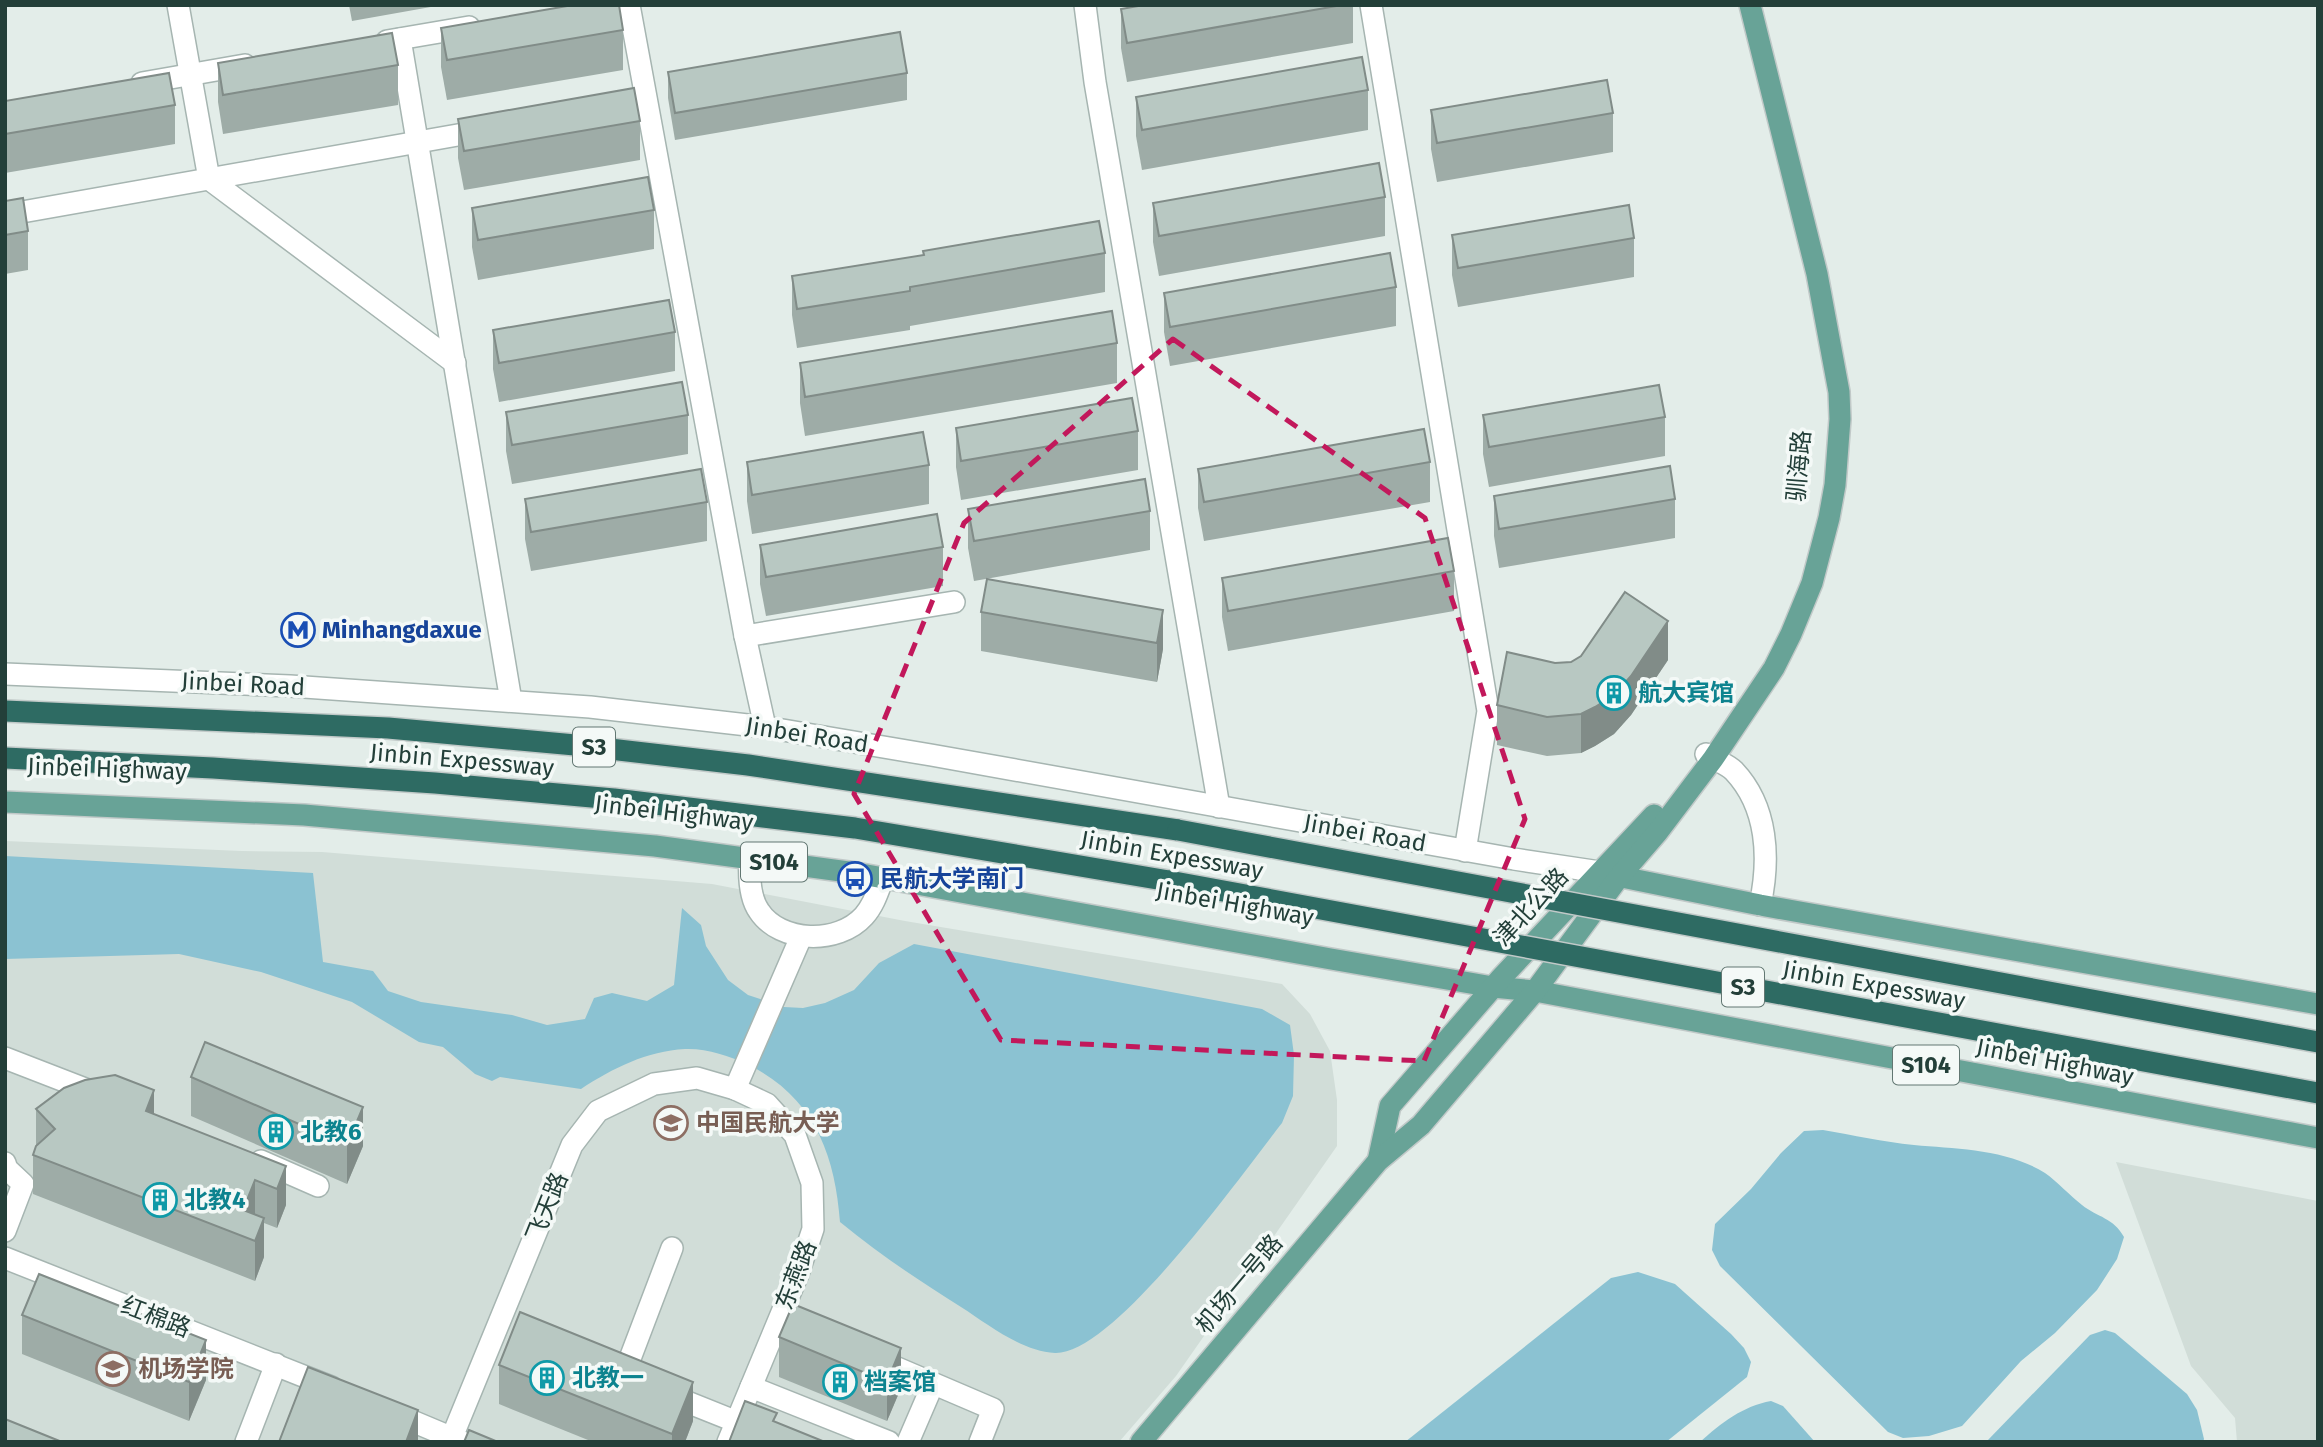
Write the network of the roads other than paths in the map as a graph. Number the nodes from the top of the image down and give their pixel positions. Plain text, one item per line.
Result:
1 (177, 5) edge
2 (629, 5) edge
3 (1085, 5) edge
4 (1371, 5) edge
5 (1741, 5) edge
6 (1749, 5) edge
7 (493, 23) edge
8 (400, 39) junction
9 (361, 46) edge
10 (269, 61) edge
11 (190, 75) junction
12 (124, 86) edge
13 (512, 126) edge
14 (418, 142) junction
15 (209, 180) junction
16 (5, 215) edge
17 (455, 363) junction
18 (954, 602) dead end
19 (744, 636) junction
20 (5, 674) edge
21 (511, 701) junction
22 (5, 711) edge
23 (765, 727) junction
24 (1710, 756) junction
25 (5, 758) edge
26 (5, 791) edge
27 (5, 802) edge
28 (1219, 807) junction
29 (1465, 851) junction
30 (750, 859) junction
31 (1609, 875) junction
32 (883, 878) junction
33 (1760, 905) junction
34 (801, 937) junction
35 (1497, 982) junction
36 (1535, 991) junction
37 (2318, 1004) edge
38 (2318, 1042) edge
39 (5, 1058) edge
40 (735, 1089) junction
41 (2318, 1093) edge
42 (116, 1100) edge
43 (2318, 1138) edge
44 (242, 1152) edge
45 (1378, 1161) junction
46 (5, 1163) edge
47 (318, 1186) dead end
48 (5, 1231) edge
49 (672, 1248) dead end
50 (8, 1266) edge
51 (856, 1351) edge
52 (276, 1364) junction
53 (598, 1367) edge
54 (636, 1382) junction
55 (933, 1384) junction
56 (751, 1387) junction
57 (352, 1396) edge
58 (377, 1406) edge
59 (736, 1422) junction
60 (455, 1440) edge
61 (246, 1442) edge
62 (728, 1442) edge
63 (786, 1442) edge
64 (889, 1442) edge
65 (908, 1442) edge
66 (980, 1442) edge
67 (1141, 1442) edge

1 - 11 street
2 - 19 street
3 - 28 street
4 - 29 street
5 - 24 main road, 驯海路
6 - 24 main road, 驯海路
7 - 8 street
8 - 9 street
8 - 14 street
10 - 11 street
11 - 12 street
11 - 15 street
13 - 14 street
14 - 15 street
14 - 17 street
15 - 16 street
15 - 17 street
17 - 21 street
18 - 19 street
19 - 23 street
20 - 21 street, Jinbei Road
21 - 23 street, Jinbei Road
22 - 38 highway, Jinbin Expessway / S3, bridge
23 - 28 street, Jinbei Road
24 - 31 main road, 驯海路
24 - 33 street
25 - 41 highway, Jinbin Expessway / S3, bridge
26 - 35 main road, Jinbei Highway / S104
27 - 30 main road, Jinbei Highway / S104
28 - 29 street, Jinbei Road
29 - 31 street, Jinbei Road
30 - 32 main road, Jinbei Highway / S104
30 - 34 street
31 - 33 main road
31 - 35 main road, 津北公路
31 - 36 main road, 津北公路
32 - 34 street
32 - 35 main road, Jinbei Highway / S104
33 - 37 main road
34 - 40 street
35 - 36 main road, Jinbei Highway / S104
35 - 45 main road, 机场一号路
36 - 43 main road, Jinbei Highway / S104
36 - 45 main road, 机场一号路
39 - 42 street
40 - 56 street, 东燕路
40 - 60 street, 飞天路
44 - 47 street
45 - 67 main road, 机场一号路
46 - 48 street
49 - 54 street
50 - 52 street, 红棉路
51 - 55 street
52 - 57 street, 红棉路
52 - 61 street
53 - 54 street
54 - 59 street
55 - 65 street
55 - 66 street
56 - 59 street, 东燕路
56 - 64 street
58 - 60 street
59 - 62 street, 东燕路
59 - 63 street

